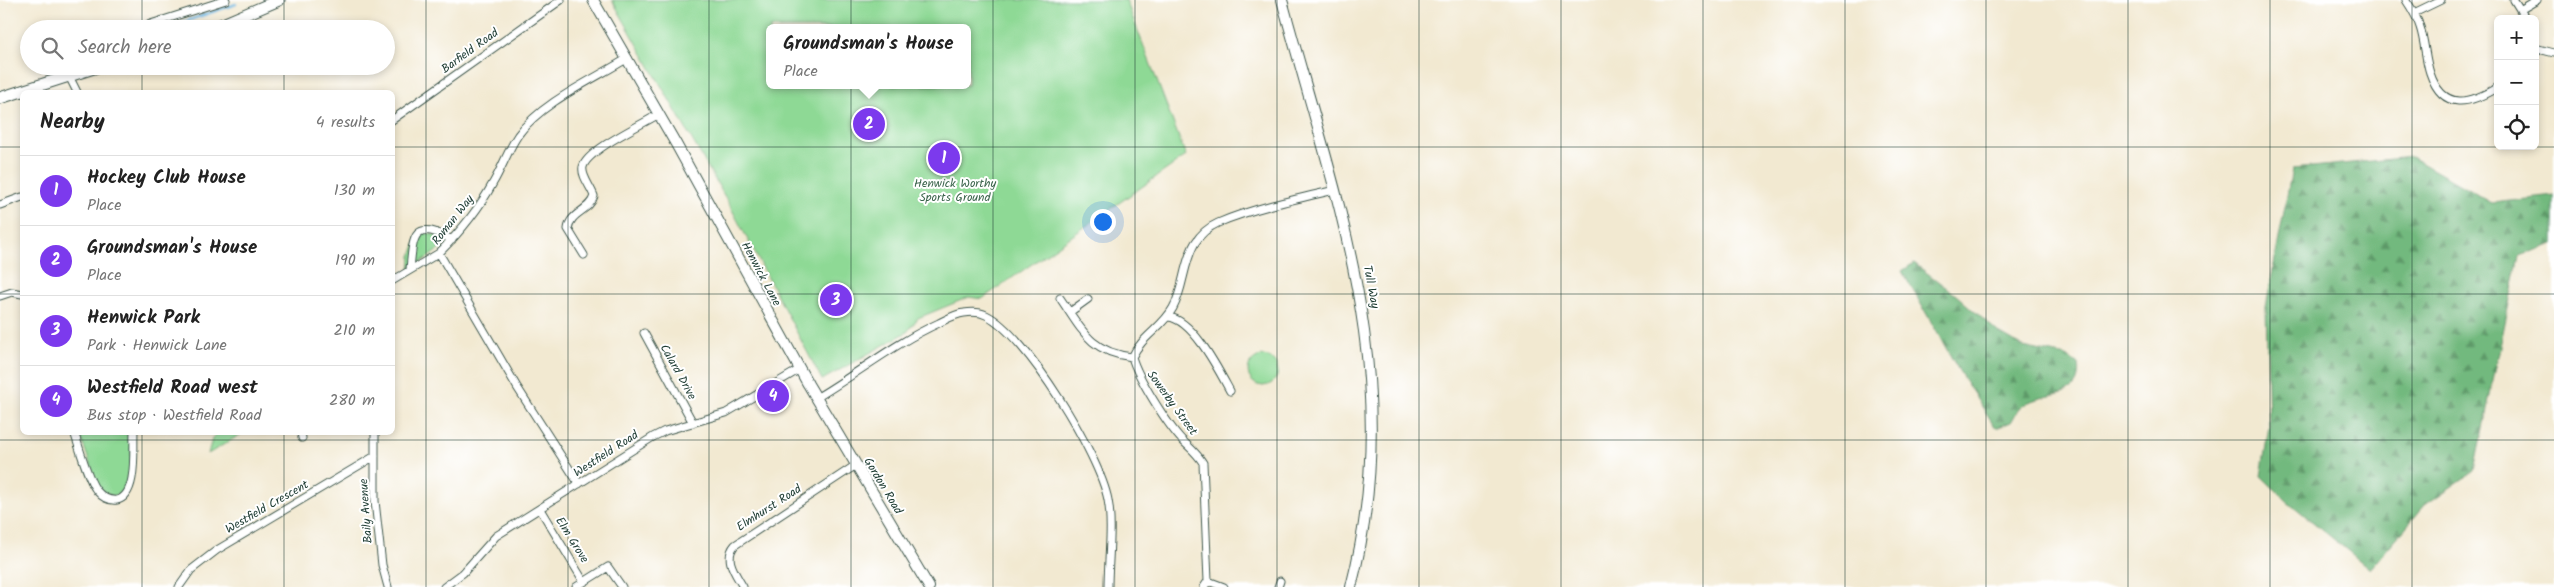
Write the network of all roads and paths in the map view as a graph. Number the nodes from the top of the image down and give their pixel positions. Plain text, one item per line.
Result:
1 (279, 0) edge
2 (561, 0) edge
3 (593, 0) edge
4 (1282, 0) edge
5 (2406, 0) edge
6 (2441, 0) edge
7 (2514, 0) edge
8 (2537, 0) edge
9 (221, 1) edge
10 (2520, 10) junction
11 (2414, 12) junction
12 (2523, 15) edge
13 (163, 20) edge
14 (232, 20) edge
15 (2539, 48) edge
16 (2554, 53) edge
17 (628, 58) junction
18 (72, 75) edge
19 (69, 76) junction
20 (25, 90) edge
21 (76, 90) edge
22 (2494, 90) edge
23 (20, 92) edge
24 (0, 98) edge
25 (659, 114) junction
26 (395, 118) edge
27 (1335, 190) junction
28 (20, 198) edge
29 (0, 205) edge
30 (452, 240) junction
31 (439, 253) junction
32 (584, 255) dead end
33 (410, 270) junction
34 (395, 279) edge
35 (20, 294) edge
36 (0, 296) edge
37 (1060, 298) dead end
38 (1088, 299) dead end
39 (1070, 312) junction
40 (1168, 317) junction
41 (644, 333) dead end
42 (1132, 357) junction
43 (800, 369) junction
44 (1230, 391) dead end
45 (816, 398) junction
46 (693, 423) junction
47 (75, 435) edge
48 (134, 435) edge
49 (375, 435) edge
50 (374, 456) junction
51 (856, 465) junction
52 (579, 484) junction
53 (540, 509) junction
54 (584, 582) junction
55 (1206, 584) edge
56 (179, 587) edge
57 (388, 587) edge
58 (444, 587) edge
59 (576, 587) edge
60 (622, 587) edge
61 (743, 587) edge
62 (929, 587) edge
63 (1108, 587) edge
64 (1224, 587) edge
65 (1351, 587) edge

1 - 14 main road
2 - 26 street, Barfield Road
3 - 17 street, Henwick Lane
4 - 27 street, Tull Way
5 - 11 street
6 - 11 street
7 - 10 street
8 - 10 street
9 - 13 street
10 - 12 street
11 - 22 street
15 - 16 street
17 - 25 street, Henwick Lane
17 - 30 street, Roman Way
18 - 19 main road
19 - 20 main road
19 - 21 street
23 - 24 main road
25 - 32 street
25 - 43 street, Henwick Lane
27 - 40 street
27 - 65 street, Tull Way
28 - 29 street
30 - 31 street, Roman Way
30 - 33 street
31 - 33 street
31 - 52 street, Roman Way
33 - 34 street
35 - 36 street
37 - 39 street
38 - 39 street
39 - 42 street
40 - 42 street
40 - 44 street
41 - 46 street, Calard Drive
42 - 55 street, Sowerby Street
43 - 45 street, Henwick Lane
43 - 46 street, Westfield Road
45 - 51 street, Gordon Road
45 - 63 street
46 - 52 street, Westfield Road
47 - 48 street
49 - 50 street, Baily Avenue
50 - 56 street, Westfield Crescent
50 - 57 street, Baily Avenue
51 - 61 street, Elmhurst Road
51 - 62 street, Gordon Road
52 - 53 street, Westfield Road
53 - 54 street, Elm Grove
53 - 58 street, Westfield Road
54 - 59 street, Elm Grove
54 - 60 street, Elm Grove
55 - 64 street

